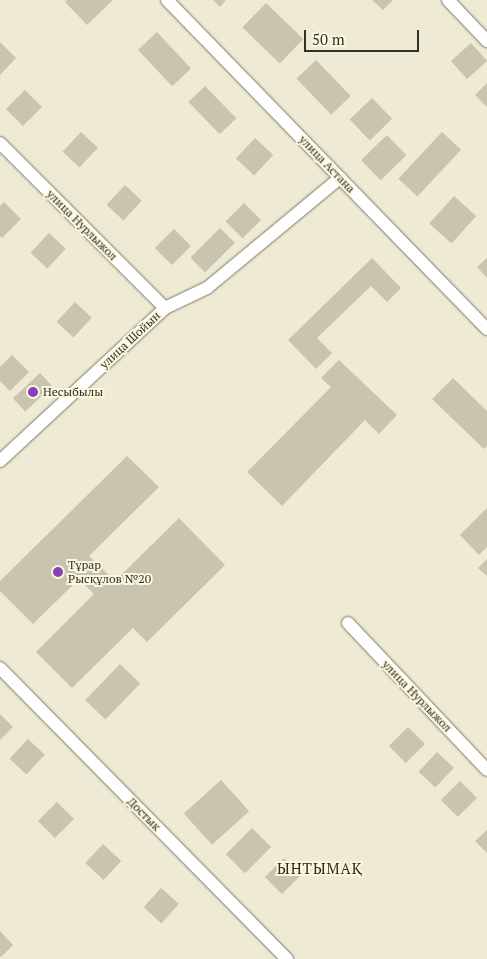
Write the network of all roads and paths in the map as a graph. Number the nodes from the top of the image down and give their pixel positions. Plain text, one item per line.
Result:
1 (167, 0) edge
2 (448, 0) edge
3 (487, 41) edge
4 (0, 143) edge
5 (340, 178) junction
6 (165, 308) junction
7 (487, 329) edge
8 (0, 442) edge
9 (9, 451) junction
10 (0, 461) edge
11 (348, 623) dead end
12 (0, 668) edge
13 (487, 770) edge
14 (287, 959) edge

1 - 5 street, улица Астана
2 - 3 street
4 - 6 street, улица Нурлыжол
5 - 6 street, улица Шойын
5 - 7 street, улица Астана
6 - 9 street, улица Шойын
8 - 9 street
9 - 10 street, улица Шойын
11 - 13 street, улица Нурлыжол
12 - 14 street, Достык

